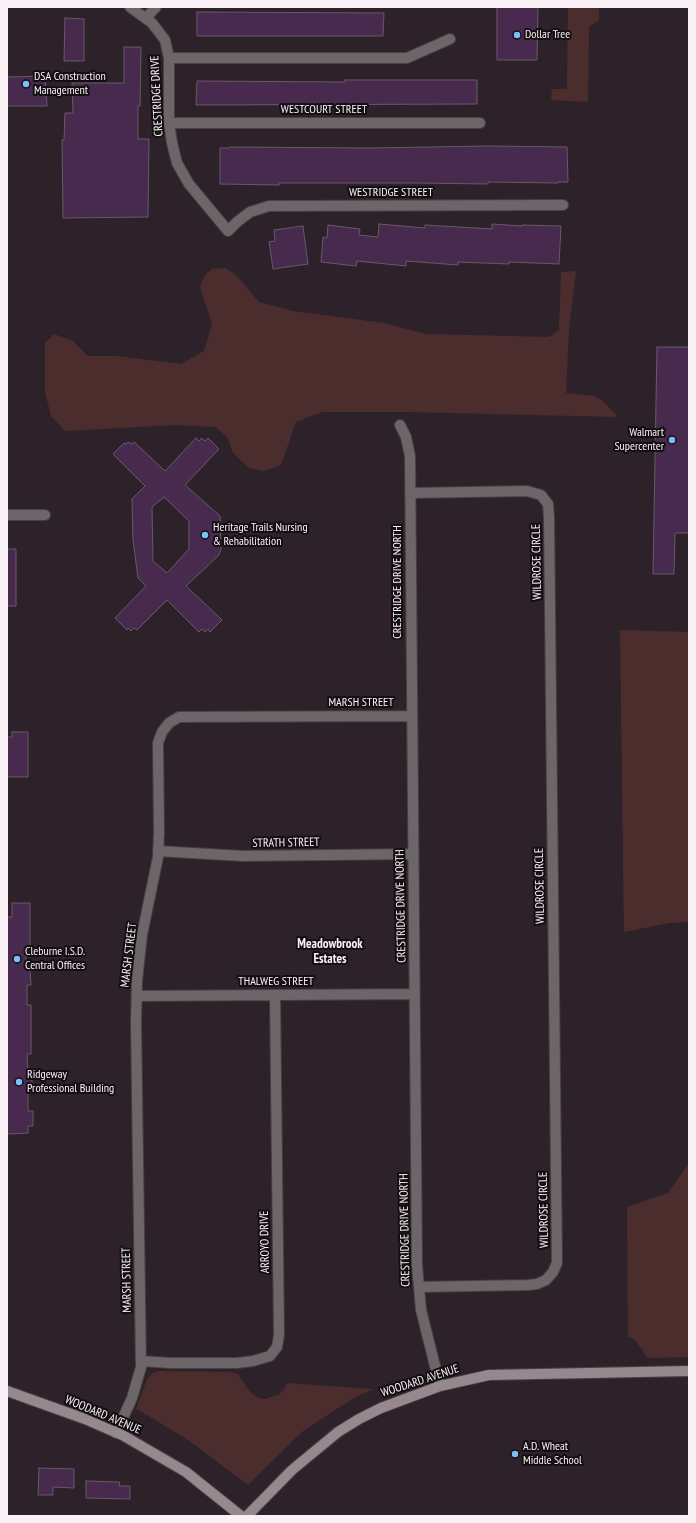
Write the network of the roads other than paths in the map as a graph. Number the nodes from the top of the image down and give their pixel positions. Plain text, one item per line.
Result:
1 (130, 7) edge
2 (156, 7) edge
3 (146, 18) junction
4 (450, 38) dead end
5 (169, 58) junction
6 (169, 122) junction
7 (480, 123) dead end
8 (563, 205) dead end
9 (228, 231) joint
10 (400, 425) dead end
11 (410, 493) junction
12 (7, 515) edge
13 (45, 515) dead end
14 (412, 716) junction
15 (158, 851) junction
16 (414, 854) junction
17 (415, 994) junction
18 (275, 995) junction
19 (137, 996) junction
20 (419, 1287) junction
21 (141, 1361) junction
22 (689, 1371) edge
23 (440, 1386) junction
24 (7, 1391) edge
25 (116, 1433) junction
26 (241, 1516) edge
27 (248, 1516) edge

1 - 3 street, CRESTRIDGE DRIVE
2 - 3 street
3 - 5 street, CRESTRIDGE DRIVE
4 - 5 street
5 - 6 street, CRESTRIDGE DRIVE
6 - 7 street, WESTCOURT STREET
6 - 9 street, CRESTRIDGE DRIVE
8 - 9 street, WESTRIDGE STREET
10 - 11 street, CRESTRIDGE DRIVE NORTH
11 - 14 street, CRESTRIDGE DRIVE NORTH
11 - 20 street, WILDROSE CIRCLE
12 - 13 street
14 - 15 street, MARSH STREET
14 - 16 street, CRESTRIDGE DRIVE NORTH
15 - 16 street, STRATH STREET
15 - 19 street, MARSH STREET
16 - 17 street, CRESTRIDGE DRIVE NORTH
17 - 18 street, THALWEG STREET
17 - 20 street, CRESTRIDGE DRIVE NORTH
18 - 19 street, THALWEG STREET
18 - 21 street, ARROYO DRIVE
19 - 21 street, MARSH STREET
20 - 23 street, CRESTRIDGE DRIVE NORTH
21 - 25 street, MARSH STREET
22 - 23 street, WOODARD AVENUE
23 - 27 street, WOODARD AVENUE
24 - 25 street, WOODARD AVENUE
25 - 26 street, WOODARD AVENUE

